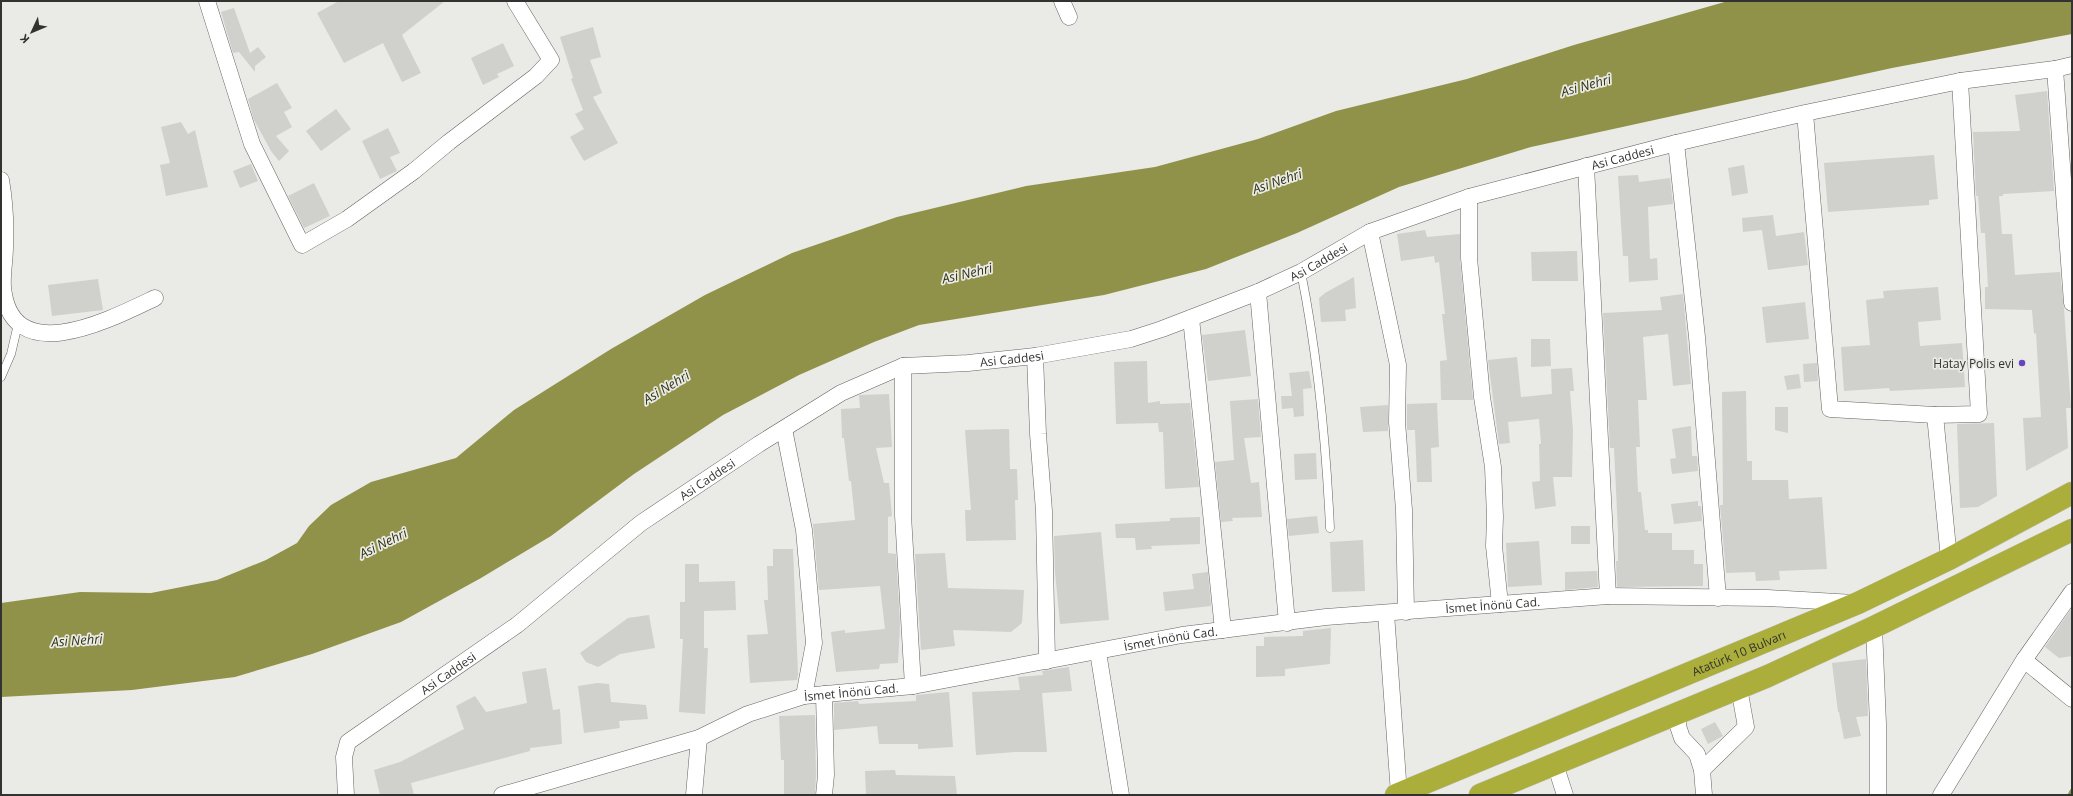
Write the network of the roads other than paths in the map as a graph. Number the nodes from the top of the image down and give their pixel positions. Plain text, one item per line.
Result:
1 (207, 1) edge
2 (515, 1) edge
3 (1062, 1) edge
4 (1069, 17) dead end
5 (2072, 64) edge
6 (2054, 69) junction
7 (1960, 81) junction
8 (1805, 113) junction
9 (1676, 143) junction
10 (1586, 166) junction
11 (1, 180) edge
12 (1469, 197) junction
13 (1370, 232) junction
14 (1301, 272) junction
15 (1258, 292) junction
16 (155, 298) dead end
17 (2072, 303) edge
18 (1191, 318) junction
19 (18, 324) junction
20 (1035, 356) junction
21 (903, 366) junction
22 (1, 377) edge
23 (1935, 415) junction
24 (784, 429) junction
25 (2072, 492) edge
26 (1330, 528) dead end
27 (2072, 530) edge
28 (1949, 559) junction
29 (2072, 592) edge
30 (1608, 596) junction
31 (1718, 598) junction
32 (1858, 603) junction
33 (1500, 604) junction
34 (1406, 612) junction
35 (1386, 613) junction
36 (1287, 623) junction
37 (1874, 627) junction
38 (1223, 630) junction
39 (1098, 652) junction
40 (2024, 660) junction
41 (1047, 661) junction
42 (913, 686) junction
43 (1739, 688) junction
44 (824, 694) junction
45 (804, 696) junction
46 (2072, 699) edge
47 (1680, 712) junction
48 (699, 738) junction
49 (1555, 764) junction
50 (1702, 770) junction
51 (1398, 794) edge
52 (346, 795) edge
53 (502, 795) edge
54 (694, 795) edge
55 (824, 795) edge
56 (1121, 795) edge
57 (1480, 795) edge
58 (1565, 795) edge
59 (1704, 795) edge
60 (1878, 795) edge
61 (1941, 795) edge

1 - 2 street
3 - 4 street
5 - 6 street, Asi Caddesi
6 - 7 street, Asi Caddesi
6 - 17 street
7 - 8 street, Asi Caddesi
7 - 23 street
8 - 9 street, Asi Caddesi
8 - 23 street
9 - 10 street, Asi Caddesi
9 - 31 street
10 - 12 street, Asi Caddesi
10 - 30 street
11 - 19 street
12 - 13 street, Asi Caddesi
12 - 33 street
13 - 14 street, Asi Caddesi
13 - 34 street
14 - 15 street, Asi Caddesi
14 - 26 lane
15 - 18 street, Asi Caddesi
15 - 36 street
16 - 19 street
18 - 20 street, Asi Caddesi
18 - 38 street
19 - 22 lane
20 - 21 street, Asi Caddesi
20 - 41 street
21 - 24 street, Asi Caddesi
21 - 42 street
23 - 28 street
24 - 45 street
24 - 52 street, Asi Caddesi
25 - 28 highway, Atatürk 10 Bulvarı
27 - 37 highway
28 - 32 highway, Atatürk 10 Bulvarı
29 - 40 street
30 - 31 street, İsmet İnönü Cad.
30 - 33 street, İsmet İnönü Cad.
31 - 32 street, İsmet İnönü Cad.
32 - 51 highway, Atatürk 10 Bulvarı
33 - 34 street, İsmet İnönü Cad.
34 - 35 street, İsmet İnönü Cad.
35 - 36 street, İsmet İnönü Cad.
35 - 51 street
36 - 38 street, İsmet İnönü Cad.
37 - 43 highway
37 - 60 street
38 - 39 street, İsmet İnönü Cad.
39 - 41 street, İsmet İnönü Cad.
39 - 56 street
40 - 46 street
40 - 61 street
41 - 42 street, İsmet İnönü Cad.
42 - 44 street, İsmet İnönü Cad.
43 - 47 highway
43 - 50 street
44 - 45 street, İsmet İnönü Cad.
44 - 55 street
45 - 48 street, İsmet İnönü Cad.
47 - 49 highway
47 - 50 street
48 - 53 street, İsmet İnönü Cad.
48 - 54 street
49 - 57 highway
49 - 58 street
50 - 59 street

